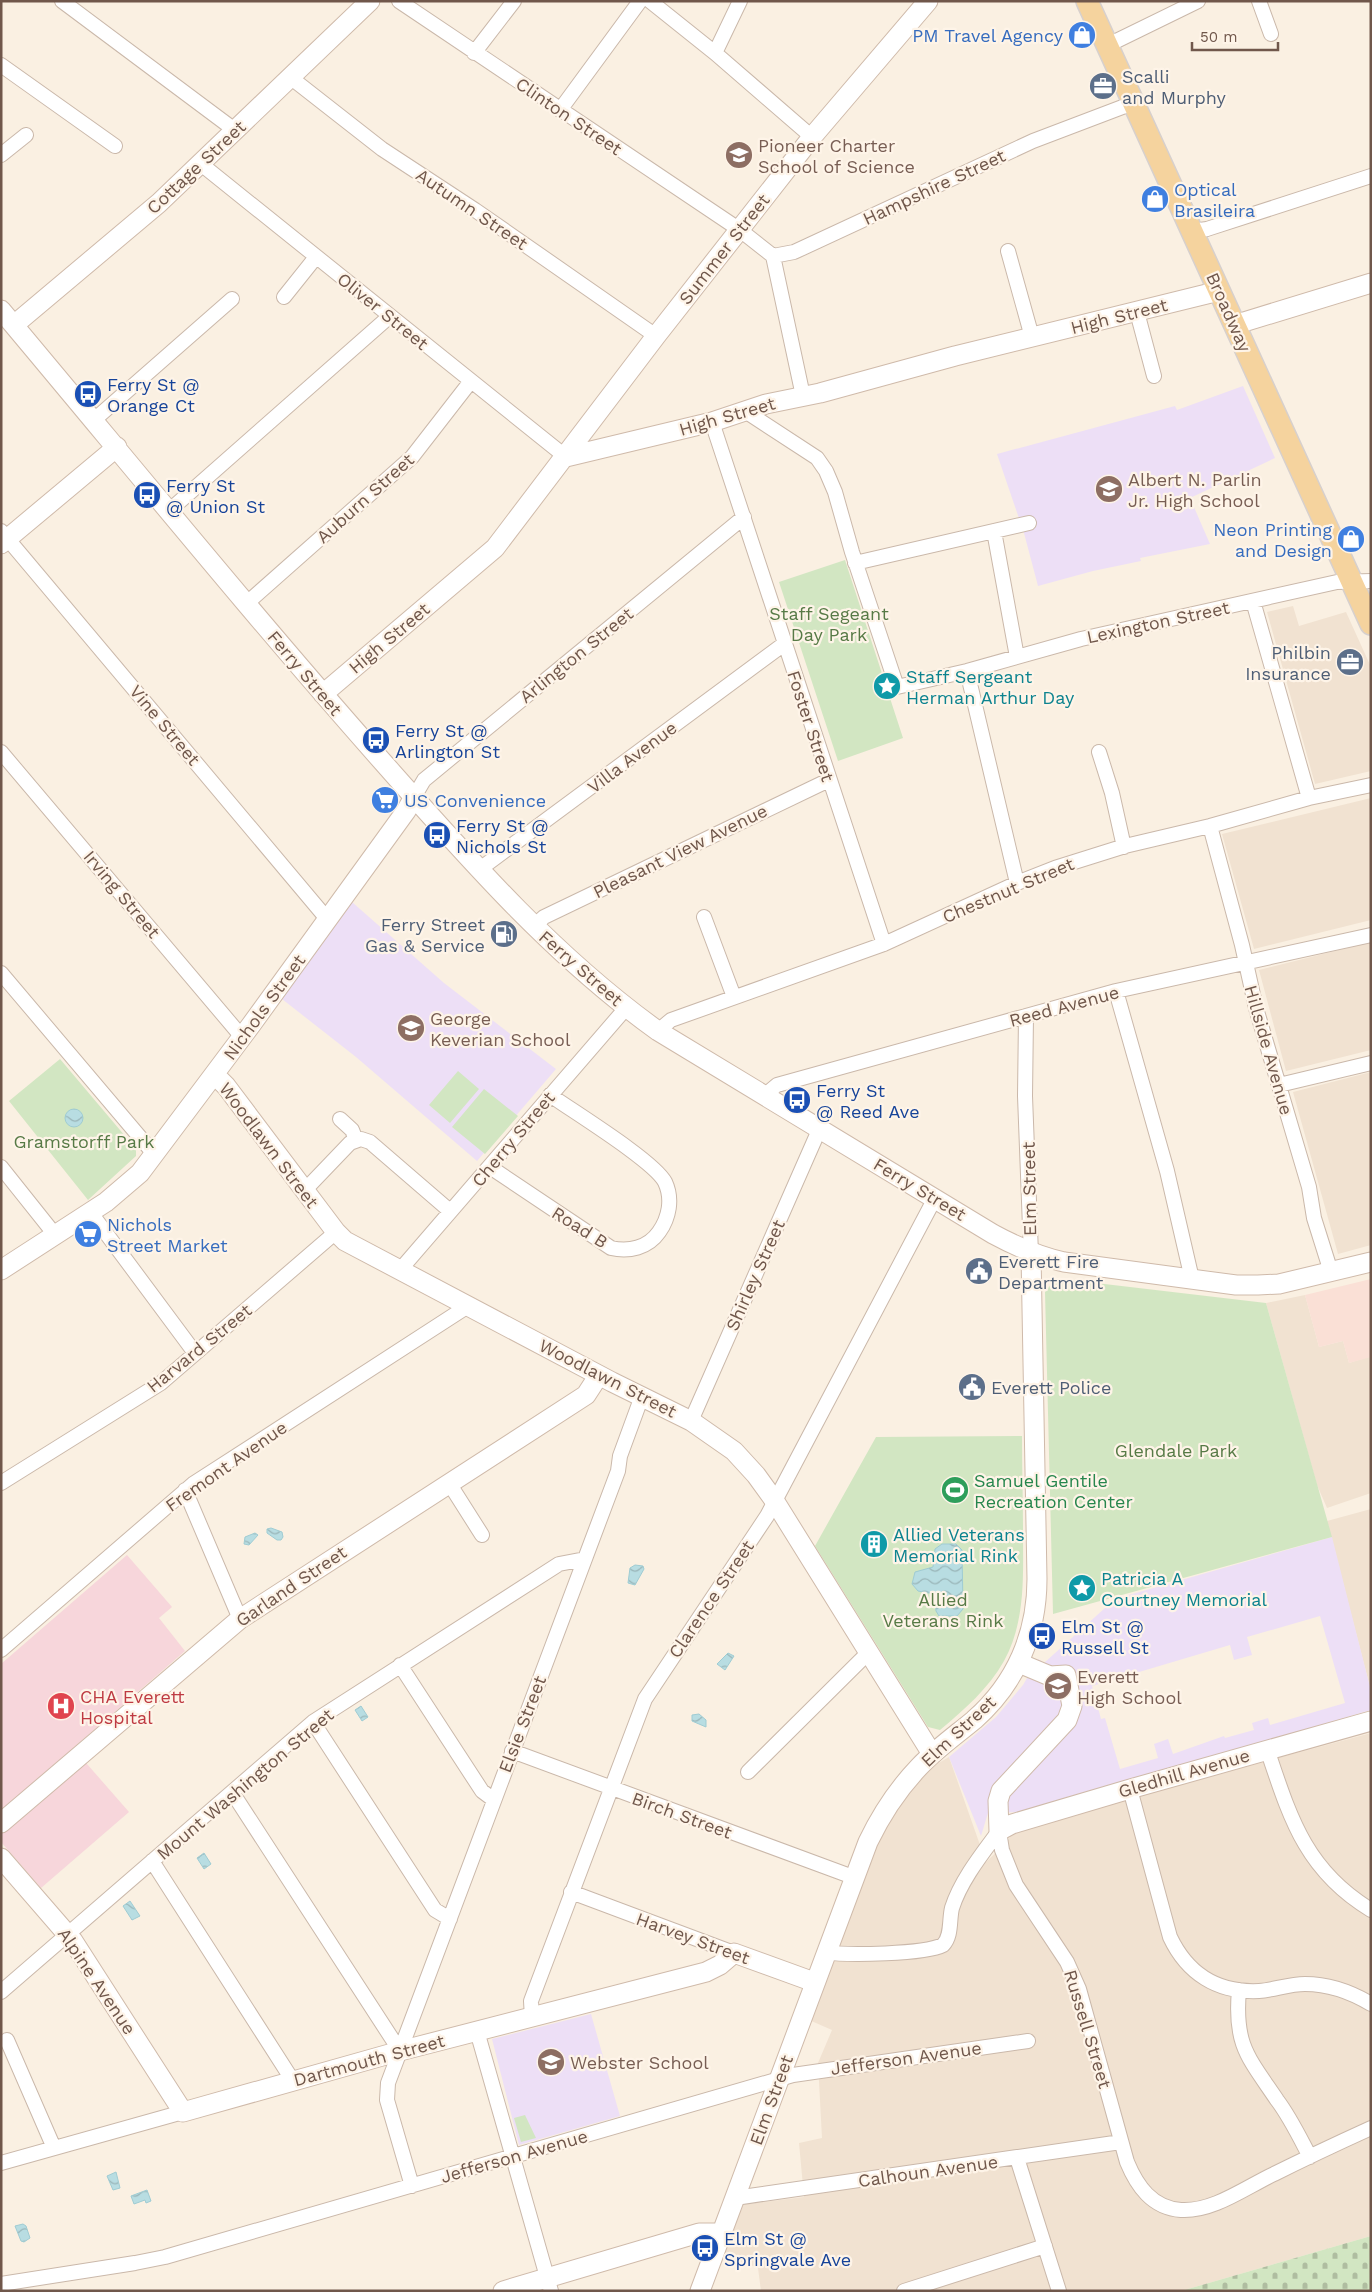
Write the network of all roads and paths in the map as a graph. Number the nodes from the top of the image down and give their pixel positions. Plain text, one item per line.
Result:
1 (62, 1) edge
2 (370, 1) edge
3 (399, 1) edge
4 (514, 1) edge
5 (640, 1) edge
6 (650, 1) edge
7 (740, 1) edge
8 (928, 1) edge
9 (1087, 1) edge
10 (1198, 1) edge
11 (1259, 1) edge
12 (1271, 34) dead end
13 (1108, 45) junction
14 (474, 53) junction
15 (715, 53) junction
16 (1, 65) edge
17 (290, 77) junction
18 (1134, 103) junction
19 (560, 110) junction
20 (236, 131) junction
21 (26, 135) dead end
22 (812, 137) junction
23 (115, 146) dead end
24 (1, 155) edge
25 (201, 164) junction
26 (1371, 176) edge
27 (740, 230) junction
28 (1192, 231) junction
29 (1008, 251) dead end
30 (773, 256) junction
31 (316, 257) junction
32 (1371, 283) edge
33 (1219, 291) junction
34 (284, 297) dead end
35 (232, 299) dead end
36 (1, 310) edge
37 (1136, 312) junction
38 (390, 316) junction
39 (14, 325) junction
40 (1234, 325) junction
41 (656, 336) junction
42 (1032, 337) junction
43 (1154, 376) dead end
44 (471, 381) junction
45 (804, 396) junction
46 (745, 411) junction
47 (94, 420) junction
48 (712, 422) junction
49 (117, 447) junction
50 (566, 457) junction
51 (170, 510) junction
52 (744, 517) junction
53 (1029, 523) dead end
54 (994, 531) junction
55 (3, 538) edge
56 (855, 563) junction
57 (1361, 582) edge
58 (1253, 601) junction
59 (247, 603) junction
60 (1371, 624) edge
61 (784, 644) junction
62 (1017, 658) junction
63 (967, 671) junction
64 (323, 694) junction
65 (1, 752) edge
66 (1099, 752) dead end
67 (829, 780) junction
68 (1371, 785) edge
69 (414, 797) junction
70 (1309, 798) junction
71 (1210, 826) junction
72 (1124, 847) junction
73 (480, 869) junction
74 (1017, 883) junction
75 (704, 917) dead end
76 (328, 920) junction
77 (534, 926) junction
78 (1371, 935) edge
79 (884, 944) junction
80 (1245, 963) junction
81 (1, 972) edge
82 (1116, 991) junction
83 (734, 997) junction
84 (626, 1008) junction
85 (1026, 1016) junction
86 (658, 1031) junction
87 (242, 1037) junction
88 (1371, 1063) edge
89 (214, 1075) junction
90 (1279, 1085) junction
91 (550, 1095) junction
92 (764, 1096) junction
93 (340, 1119) dead end
94 (819, 1130) junction
95 (356, 1140) junction
96 (155, 1155) junction
97 (1, 1166) edge
98 (490, 1167) junction
99 (304, 1191) junction
100 (934, 1198) junction
101 (450, 1211) junction
102 (91, 1213) junction
103 (336, 1232) junction
104 (56, 1236) junction
105 (1031, 1254) junction
106 (1371, 1262) edge
107 (1, 1270) edge
108 (400, 1270) junction
109 (1331, 1272) junction
110 (1192, 1279) junction
111 (468, 1306) junction
112 (195, 1353) junction
113 (599, 1375) junction
114 (642, 1396) junction
115 (691, 1421) junction
116 (1, 1483) edge
117 (449, 1483) junction
118 (186, 1490) junction
119 (774, 1500) junction
120 (482, 1535) dead end
121 (585, 1560) junction
122 (240, 1619) junction
123 (1, 1650) edge
124 (869, 1652) junction
125 (1019, 1663) junction
126 (400, 1665) junction
127 (313, 1722) junction
128 (1371, 1722) edge
129 (1268, 1749) junction
130 (512, 1751) junction
131 (932, 1754) junction
132 (748, 1772) dead end
133 (610, 1788) junction
134 (1130, 1788) junction
135 (232, 1792) junction
136 (494, 1800) junction
137 (1, 1824) edge
138 (1000, 1831) junction
139 (1, 1858) edge
140 (152, 1861) junction
141 (853, 1877) junction
142 (571, 1892) junction
143 (1371, 1910) edge
144 (450, 1919) junction
145 (67, 1934) junction
146 (826, 1952) junction
147 (734, 1953) junction
148 (814, 1982) junction
149 (1239, 1990) junction
150 (1, 1992) edge
151 (1371, 2004) edge
152 (532, 2017) junction
153 (477, 2031) junction
154 (7, 2040) dead end
155 (1028, 2041) dead end
156 (400, 2051) junction
157 (778, 2079) junction
158 (293, 2081) junction
159 (183, 2112) junction
160 (1371, 2128) edge
161 (1122, 2142) junction
162 (54, 2148) junction
163 (512, 2157) junction
164 (1310, 2157) junction
165 (1017, 2158) junction
166 (1, 2163) edge
167 (412, 2186) junction
168 (735, 2198) junction
169 (722, 2233) junction
170 (1046, 2246) junction
171 (1, 2284) edge
172 (549, 2284) edge
173 (503, 2291) edge
174 (700, 2291) edge
175 (904, 2291) edge
176 (1059, 2291) edge

1 - 20 street
2 - 17 street, Cottage Street
3 - 14 street, Clinton Street
4 - 14 street
5 - 19 street
6 - 15 street
7 - 15 street
8 - 22 street, Summer Street
9 - 13 main road, Broadway
10 - 13 street
11 - 12 street
13 - 18 main road, Broadway
14 - 19 street, Clinton Street
15 - 22 street
16 - 23 street
17 - 20 street, Cottage Street
17 - 41 street, Autumn Street
18 - 28 main road, Broadway
18 - 30 street, Hampshire Street
19 - 27 street, Clinton Street
20 - 25 street, Cottage Street
21 - 24 street
22 - 27 street, Summer Street
25 - 31 street, Oliver Street
25 - 39 street, Cottage Street
26 - 28 street
27 - 30 street
27 - 41 street, Summer Street
28 - 33 main road, Broadway
29 - 42 street
30 - 45 street
31 - 34 street
31 - 38 street, Oliver Street
32 - 40 street
33 - 37 street, High Street
33 - 40 main road, Broadway
35 - 47 street
36 - 39 street, Ferry Street
37 - 42 street, High Street
37 - 43 street
38 - 44 street, Oliver Street
38 - 51 street
39 - 47 street, Ferry Street
40 - 57 main road, Broadway
41 - 50 street, Summer Street
42 - 45 street, High Street
44 - 50 street, Oliver Street
44 - 59 street, Auburn Street
45 - 46 street, High Street
46 - 48 street, High Street
46 - 56 street
47 - 49 street, Ferry Street
48 - 50 street, High Street
48 - 52 street, Foster Street
49 - 51 street, Ferry Street
49 - 55 street
50 - 64 street, High Street
51 - 59 street, Ferry Street
52 - 61 street, Foster Street
52 - 69 street, Arlington Street
53 - 54 street
54 - 56 street
54 - 62 street
55 - 76 street, Vine Street
56 - 63 street, Lexington Street
57 - 58 street, Lexington Street
57 - 60 main road, Broadway
58 - 62 street, Lexington Street
58 - 70 street
59 - 64 street, Ferry Street
61 - 67 street, Foster Street
61 - 73 street, Villa Avenue
62 - 63 street, Lexington Street
63 - 74 street
64 - 69 street, Ferry Street
65 - 87 street, Irving Street
66 - 72 street
67 - 77 street, Pleasant View Avenue
67 - 79 street, Foster Street
68 - 70 street, Chestnut Street
69 - 73 street, Ferry Street
69 - 76 street, Nichols Street
70 - 71 street, Chestnut Street
71 - 72 street, Chestnut Street
71 - 80 street, Hillside Avenue
72 - 74 street, Chestnut Street
73 - 77 street, Ferry Street
74 - 79 street, Chestnut Street
75 - 83 street
76 - 87 street, Nichols Street
77 - 84 street, Ferry Street
78 - 80 street, Reed Avenue
79 - 83 street, Chestnut Street
80 - 82 street, Reed Avenue
80 - 90 street, Hillside Avenue
81 - 96 street
82 - 85 street, Reed Avenue
82 - 110 street
83 - 86 street, Chestnut Street
84 - 86 street, Ferry Street
84 - 91 street, Cherry Street
85 - 92 street, Reed Avenue
85 - 105 street, Elm Street
86 - 92 street, Ferry Street
87 - 89 street, Nichols Street
88 - 90 street
89 - 96 street, Nichols Street
89 - 99 street, Woodlawn Street
90 - 109 street, Hillside Avenue
91 - 98 street, Cherry Street
91 - 98 street, Road B
92 - 94 street, Ferry Street
93 - 95 street
94 - 100 street, Ferry Street
94 - 115 street, Shirley Street
95 - 99 street
95 - 101 street
96 - 102 street, Nichols Street
97 - 104 street
98 - 101 street, Cherry Street
99 - 103 street, Woodlawn Street
100 - 105 street, Ferry Street
100 - 119 street, Clarence Street
101 - 108 street, Cherry Street
102 - 104 street, Nichols Street
102 - 112 street
103 - 108 street, Woodlawn Street
103 - 112 street, Harvard Street
104 - 107 street, Nichols Street
105 - 110 street, Ferry Street
105 - 125 street, Elm Street
106 - 109 street, Ferry Street
108 - 111 street, Woodlawn Street
109 - 110 street, Ferry Street
111 - 113 street, Woodlawn Street
111 - 118 street, Fremont Avenue
112 - 116 street, Harvard Street
113 - 114 street, Woodlawn Street
113 - 117 street, Garland Street
114 - 115 street, Woodlawn Street
114 - 121 street, Elsie Street
115 - 119 street, Woodlawn Street
117 - 120 street
117 - 122 street, Garland Street
118 - 122 street
118 - 123 street, Fremont Avenue
119 - 124 street, Woodlawn Street
119 - 133 street, Clarence Street
121 - 126 street, Mount Washington Street
121 - 130 street, Elsie Street
122 - 137 street, Garland Street
124 - 131 street, Woodlawn Street
124 - 132 street
125 - 131 street, Elm Street
125 - 138 street, Russell Street
126 - 127 street, Mount Washington Street
126 - 136 street
127 - 135 street, Mount Washington Street
127 - 144 street
128 - 129 street, Gledhill Avenue
129 - 134 street, Gledhill Avenue
129 - 143 street
130 - 133 street, Birch Street
130 - 136 street, Elsie Street
131 - 141 street, Elm Street
133 - 141 street, Birch Street
133 - 142 street, Clarence Street
134 - 138 street, Gledhill Avenue
134 - 149 street
135 - 140 street, Mount Washington Street
135 - 156 street
136 - 144 street, Elsie Street
138 - 146 street
138 - 161 street, Russell Street
139 - 145 street, Alpine Avenue
140 - 145 street, Mount Washington Street
140 - 158 street
141 - 146 street, Elm Street
142 - 147 street, Harvey Street
142 - 152 street, Clarence Street
144 - 156 street, Elsie Street
145 - 150 street, Mount Washington Street
145 - 159 street, Alpine Avenue
146 - 148 street, Elm Street
147 - 148 street, Harvey Street
147 - 152 street, Dartmouth Street
148 - 157 street, Elm Street
149 - 151 street
149 - 164 street
152 - 153 street, Dartmouth Street
153 - 156 street, Dartmouth Street
153 - 163 street
154 - 162 street
155 - 157 street, Jefferson Avenue
156 - 158 street, Dartmouth Street
156 - 167 street, Elsie Street
157 - 163 street, Jefferson Avenue
157 - 168 street, Elm Street
158 - 159 street, Dartmouth Street
159 - 162 street, Dartmouth Street
160 - 164 street, Russell Street
161 - 164 street, Russell Street
161 - 165 street, Calhoun Avenue
162 - 166 street, Dartmouth Street
163 - 167 street, Jefferson Avenue
163 - 172 street
165 - 168 street, Calhoun Avenue
165 - 170 street
167 - 171 street, Jefferson Avenue
168 - 169 street, Elm Street
169 - 172 street
169 - 174 street, Elm Street
170 - 175 street
170 - 176 street
172 - 173 street

